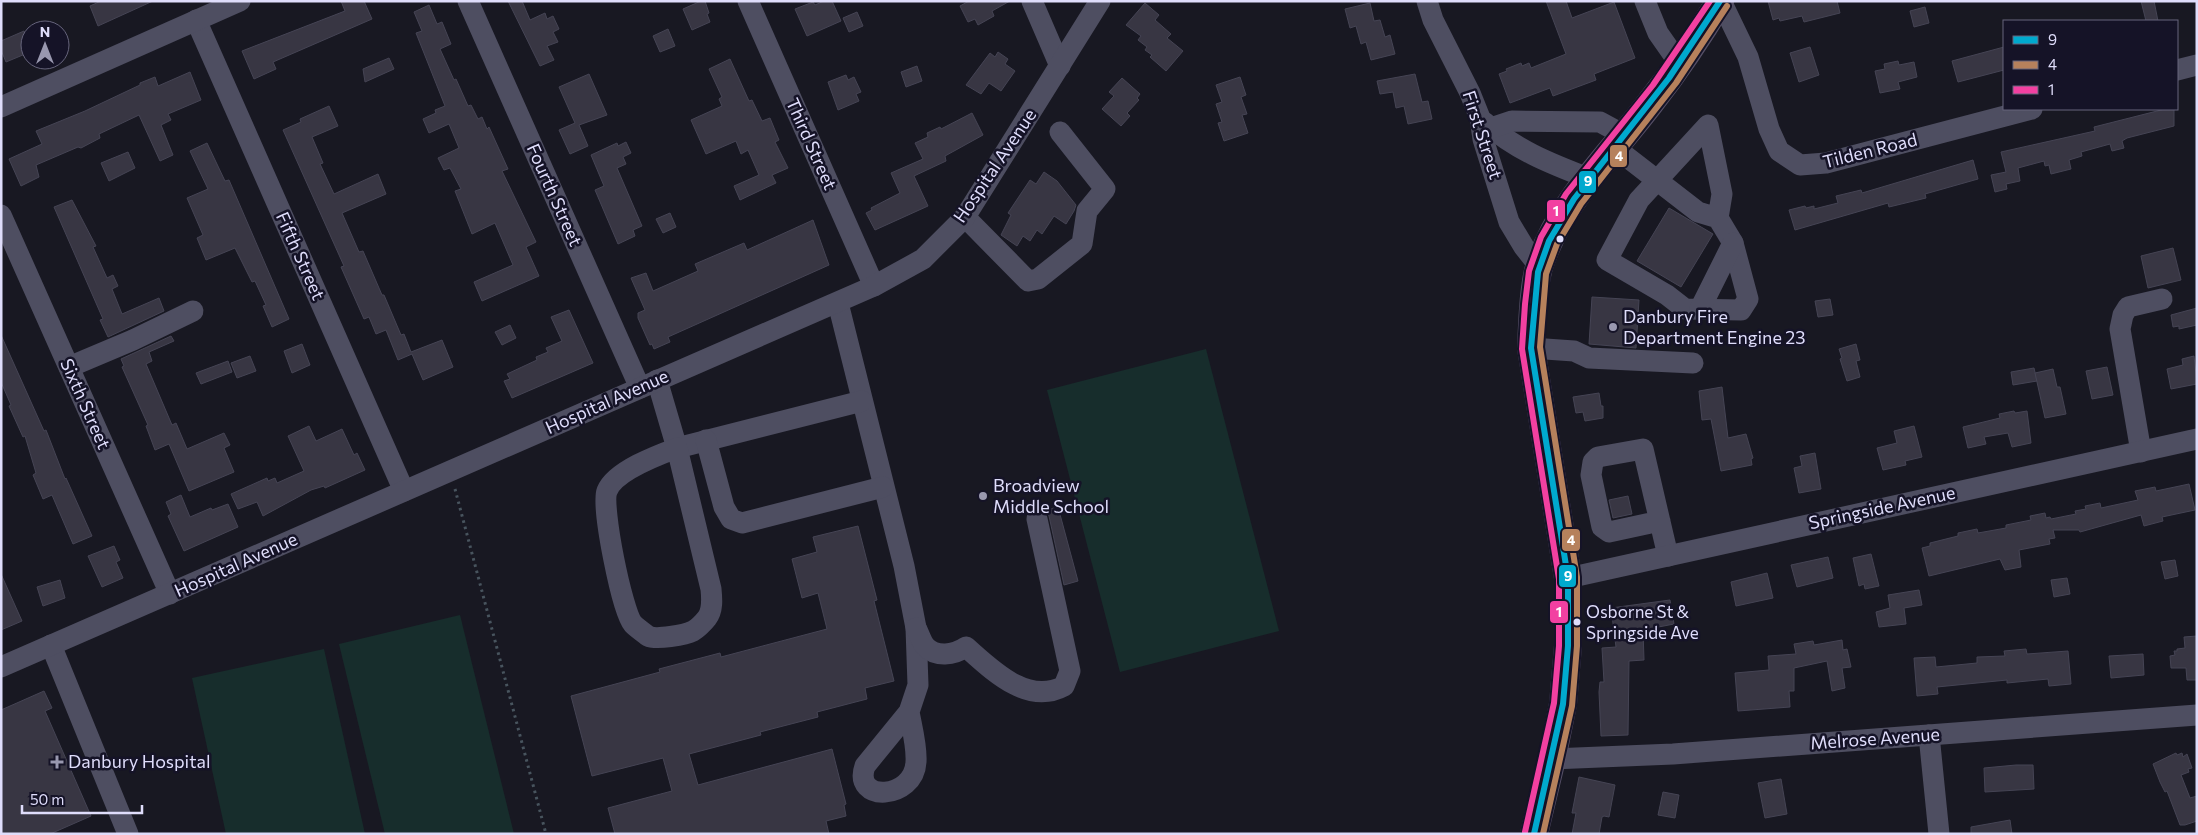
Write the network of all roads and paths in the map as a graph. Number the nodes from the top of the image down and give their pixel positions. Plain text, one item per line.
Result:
1 (240, 1) edge
2 (468, 1) edge
3 (748, 1) edge
4 (1032, 1) edge
5 (1100, 1) edge
6 (1417, 1) edge
7 (1645, 1) edge
8 (1720, 1) edge
9 (1430, 11) edge
10 (196, 20) junction
11 (1679, 63) junction
12 (2197, 65) edge
13 (1060, 66) junction
14 (2178, 70) edge
15 (1, 107) edge
16 (2028, 110) edge
17 (1486, 123) junction
18 (1060, 132) dead end
19 (1619, 141) junction
20 (1588, 178) junction
21 (1657, 180) junction
22 (1, 215) edge
23 (965, 217) junction
24 (1718, 218) junction
25 (1733, 243) junction
26 (1539, 266) junction
27 (874, 286) junction
28 (2162, 299) dead end
29 (838, 302) junction
30 (1693, 309) junction
31 (193, 311) dead end
32 (1532, 338) junction
33 (1693, 362) dead end
34 (69, 367) junction
35 (648, 384) junction
36 (862, 401) junction
37 (2197, 439) edge
38 (706, 440) junction
39 (677, 448) junction
40 (2141, 452) junction
41 (450, 471) junction
42 (883, 487) junction
43 (404, 491) junction
44 (1037, 519) dead end
45 (1660, 520) dead end
46 (1668, 556) junction
47 (1568, 578) junction
48 (170, 594) junction
49 (916, 628) junction
50 (50, 646) junction
51 (1, 666) edge
52 (909, 712) dead end
53 (2197, 715) edge
54 (1929, 735) junction
55 (1552, 759) junction
56 (128, 834) edge
57 (546, 834) edge
58 (1534, 834) edge
59 (1939, 834) edge

1 - 10 street
2 - 35 street, Fourth Street
3 - 27 street, Third Street
4 - 13 street
5 - 13 street, Hospital Avenue
6 - 9 street
7 - 11 street
8 - 11 main road
8 - 16 street, Tilden Road
9 - 17 street, First Street
10 - 15 street
10 - 43 street, Fifth Street
11 - 19 main road
12 - 14 street
13 - 23 street, Hospital Avenue
17 - 19 street
17 - 20 street
17 - 26 street, First Street
18 - 23 street
19 - 20 main road
19 - 21 street
20 - 26 main road
21 - 24 street
21 - 24 street
21 - 30 street
22 - 34 street, Sixth Street
23 - 27 street, Hospital Avenue
24 - 25 street
25 - 30 street
25 - 30 street
26 - 32 main road
27 - 29 street, Hospital Avenue
28 - 40 street
29 - 35 street, Hospital Avenue
29 - 36 street
31 - 34 street
32 - 33 street
32 - 47 main road
34 - 48 street, Sixth Street
35 - 39 street, Fourth Street
35 - 41 street, Hospital Avenue
36 - 38 street
36 - 42 street
37 - 40 street, Springside Avenue
38 - 39 street
38 - 42 street
39 - 39 street, Fourth Street
40 - 46 street, Springside Avenue
41 - 43 street, Hospital Avenue
41 - 57 path
42 - 49 street
43 - 48 street, Hospital Avenue
44 - 49 street
45 - 46 street
46 - 47 street, Springside Avenue
47 - 55 main road
48 - 50 street, Hospital Avenue
49 - 52 street
50 - 51 street, Hospital Avenue
50 - 56 street
53 - 54 street, Melrose Avenue
54 - 55 street, Melrose Avenue
54 - 59 street
55 - 58 main road

